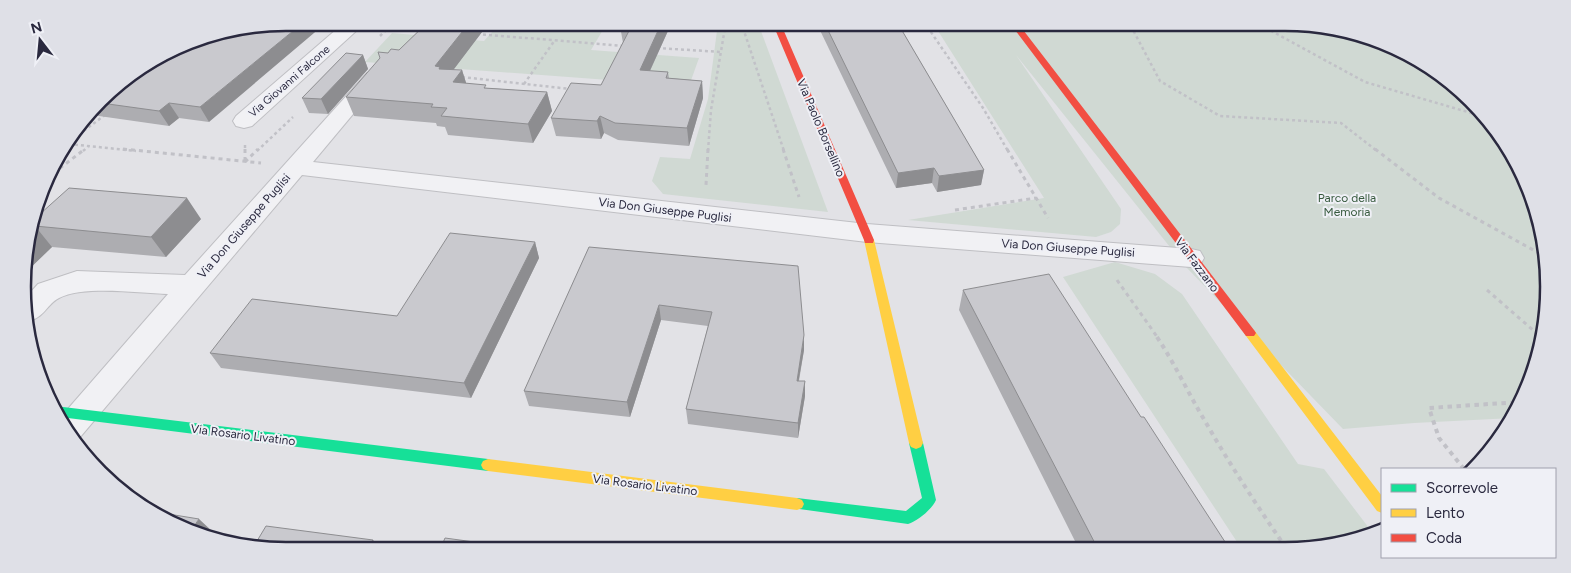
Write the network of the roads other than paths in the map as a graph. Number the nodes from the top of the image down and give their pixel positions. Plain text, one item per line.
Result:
1 (347, 31) edge
2 (780, 31) edge
3 (1019, 31) edge
4 (376, 75) edge
5 (244, 121) dead end
6 (296, 167) junction
7 (867, 233) junction
8 (1192, 258) junction
9 (192, 285) junction
10 (32, 306) edge
11 (74, 424) edge
12 (1381, 506) edge

1 - 5 street, Via Giovanni Falcone
2 - 7 street, Via Paolo Borsellino
3 - 8 street, Via Fazzano
4 - 6 street
6 - 7 street, Via Don Giuseppe Puglisi
6 - 9 street, Via Don Giuseppe Puglisi
7 - 8 street, Via Don Giuseppe Puglisi
7 - 11 street, Via Rosario Livatino
8 - 12 street, Via Fazzano
9 - 10 street, Via Don Giuseppe Puglisi
9 - 11 street, Via Don Giuseppe Puglisi

